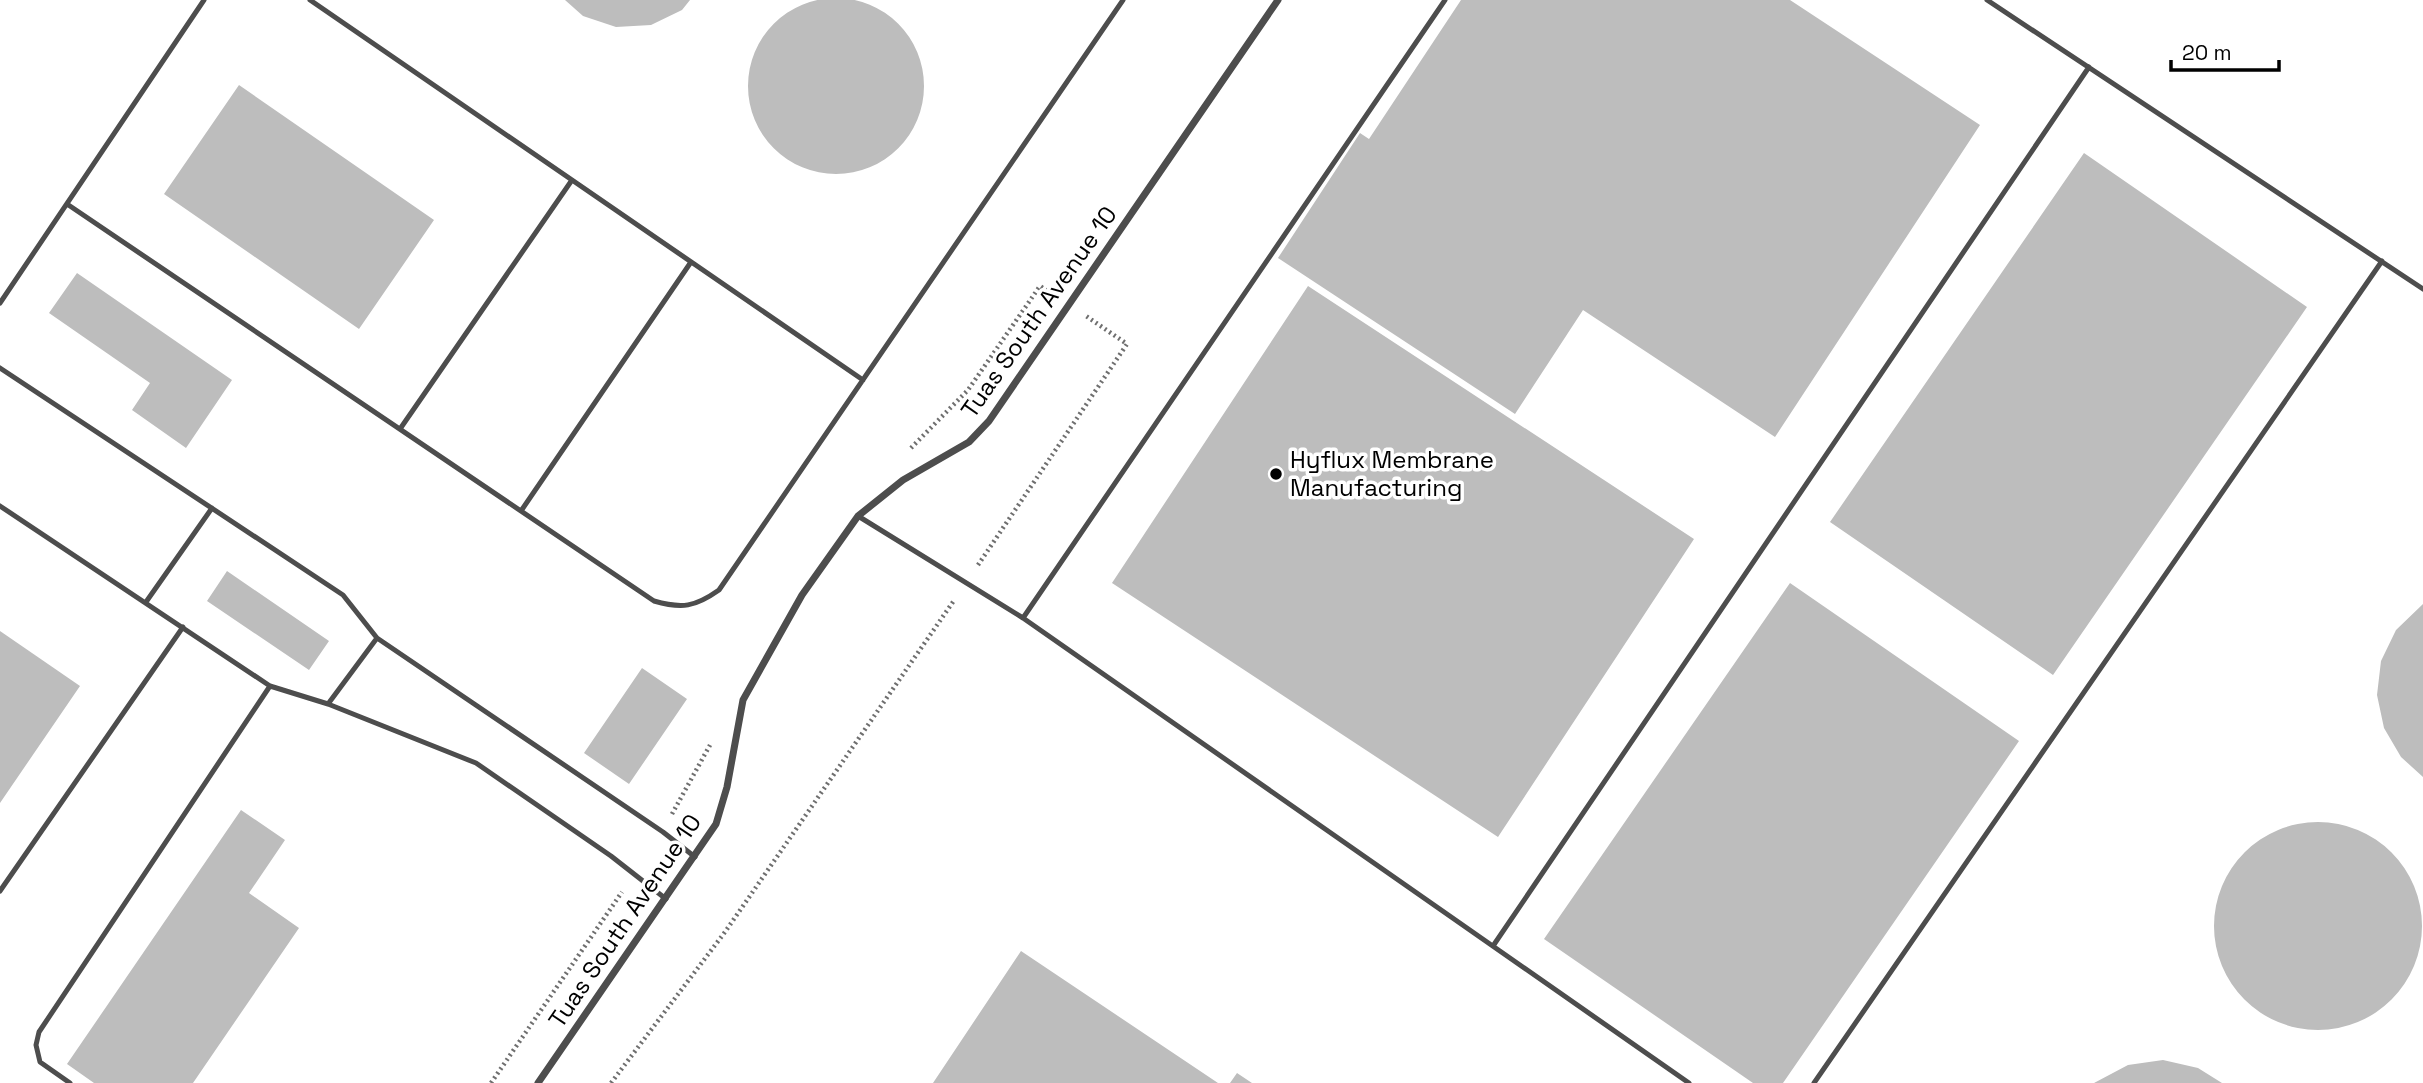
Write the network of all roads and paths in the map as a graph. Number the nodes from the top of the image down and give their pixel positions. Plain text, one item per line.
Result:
1 (204, 0) edge
2 (310, 0) edge
3 (325, 0) edge
4 (1123, 0) edge
5 (1278, 0) edge
6 (1445, 0) edge
7 (1987, 0) edge
8 (320, 7) junction
9 (2089, 67) junction
10 (572, 180) junction
11 (67, 204) junction
12 (2382, 261) junction
13 (691, 262) junction
14 (2423, 289) edge
15 (0, 303) edge
16 (1069, 305) junction
17 (0, 368) edge
18 (863, 380) junction
19 (400, 429) junction
20 (0, 506) edge
21 (212, 508) junction
22 (520, 511) junction
23 (858, 516) junction
24 (965, 583) junction
25 (146, 602) junction
26 (1023, 618) junction
27 (183, 627) junction
28 (377, 638) junction
29 (270, 686) junction
30 (328, 704) junction
31 (695, 857) junction
32 (0, 891) edge
33 (666, 899) junction
34 (1493, 946) junction
35 (70, 1083) edge
36 (538, 1083) edge
37 (611, 1083) edge
38 (1689, 1083) edge
39 (1814, 1083) edge

1 - 11 lane
2 - 8 lane
3 - 8 lane
4 - 18 lane
5 - 16 street, Tuas South Avenue 10
6 - 26 lane
7 - 9 lane
8 - 10 lane
9 - 12 lane
9 - 34 lane
10 - 13 lane
10 - 19 lane
11 - 15 lane
11 - 19 lane
12 - 14 lane
12 - 39 lane
13 - 18 lane
13 - 22 lane
16 - 23 street, Tuas South Avenue 10
16 - 24 path
17 - 21 lane
18 - 22 lane
19 - 22 lane
20 - 25 lane
21 - 25 lane
21 - 28 lane
23 - 24 lane
23 - 31 street, Tuas South Avenue 10
24 - 26 lane
24 - 37 path
25 - 27 lane
26 - 34 lane
27 - 29 lane
27 - 32 lane
28 - 30 lane
28 - 31 lane
29 - 30 lane
29 - 35 lane
30 - 33 lane
31 - 33 street, Tuas South Avenue 10
33 - 36 street, Tuas South Avenue 10
34 - 38 lane

